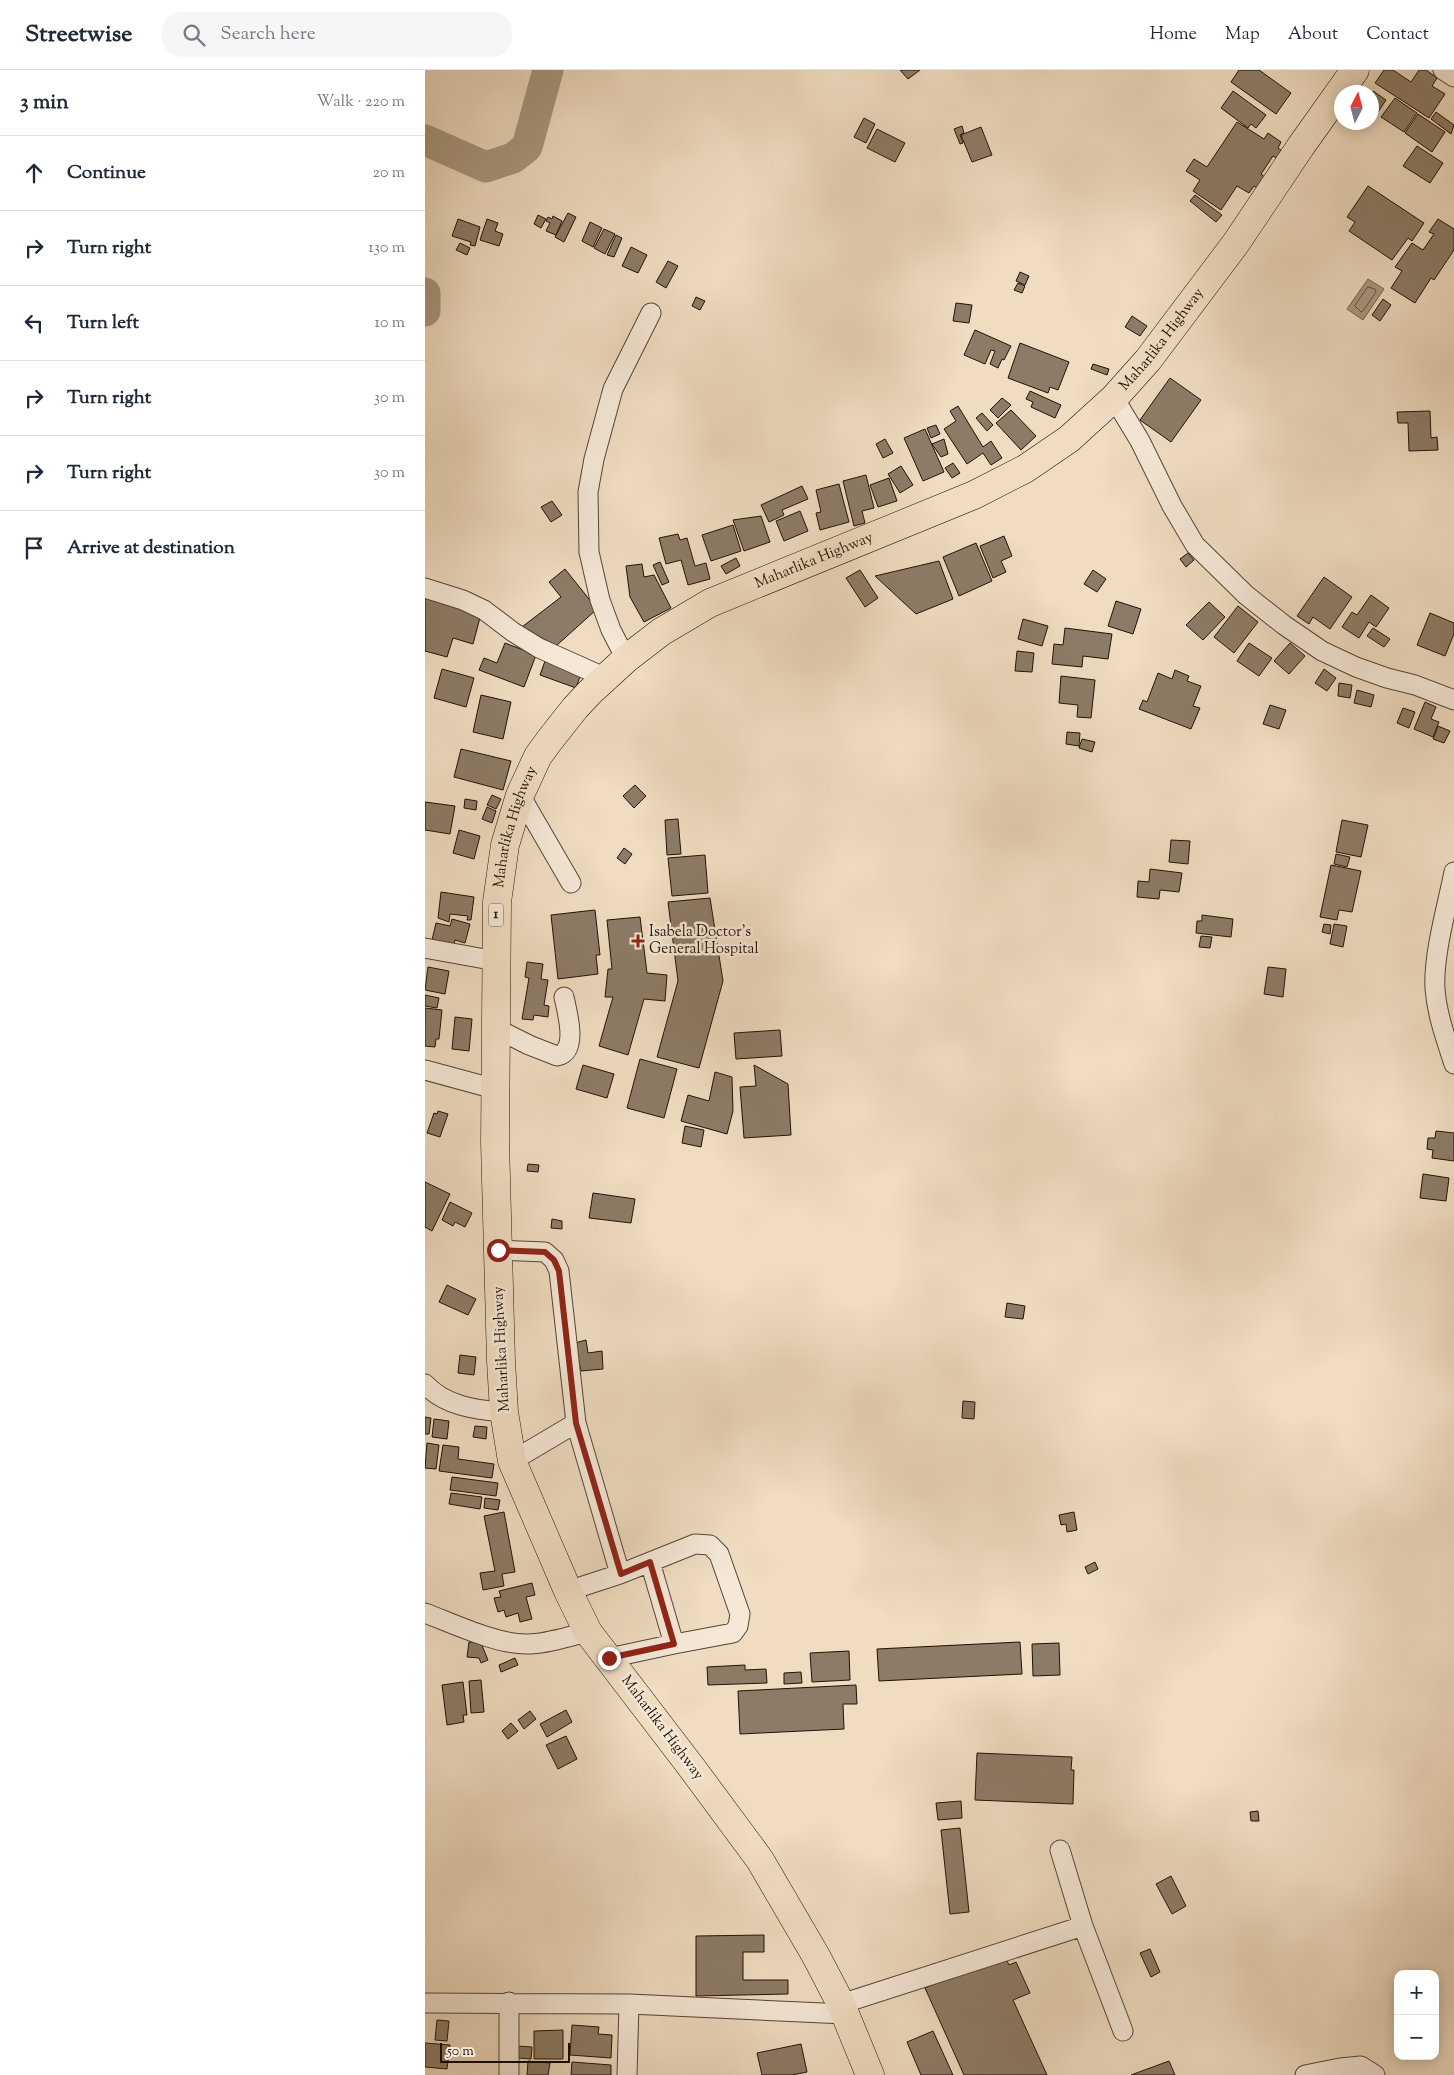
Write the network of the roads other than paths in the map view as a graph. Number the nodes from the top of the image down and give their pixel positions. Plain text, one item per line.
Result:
1 (1355, 70) edge
2 (1443, 70) edge
3 (1454, 77) edge
4 (651, 313) dead end
5 (1114, 398) junction
6 (425, 588) edge
7 (626, 659) junction
8 (606, 678) junction
9 (1454, 700) edge
10 (520, 796) junction
11 (1454, 872) edge
12 (571, 883) dead end
13 (425, 948) edge
14 (496, 961) junction
15 (564, 997) dead end
16 (495, 1028) junction
17 (1454, 1064) edge
18 (425, 1070) edge
19 (495, 1089) junction
20 (498, 1250) junction
21 (425, 1384) edge
22 (425, 1400) edge
23 (451, 1402) junction
24 (504, 1412) junction
25 (576, 1423) junction
26 (512, 1461) junction
27 (650, 1562) junction
28 (621, 1574) junction
29 (568, 1591) junction
30 (425, 1613) edge
31 (588, 1632) junction
32 (674, 1644) junction
33 (609, 1658) junction
34 (1059, 1850) dead end
35 (1083, 1926) junction
36 (509, 2002) junction
37 (425, 2003) edge
38 (629, 2004) junction
39 (843, 2009) junction
40 (1123, 2031) dead end
41 (509, 2075) edge
42 (627, 2075) edge
43 (871, 2075) edge
44 (1305, 2075) edge
45 (1375, 2075) edge

1 - 5 highway, Maharlika Highway / 1
2 - 3 street
4 - 7 street
5 - 7 highway, Maharlika Highway / 1
5 - 9 street
6 - 8 street
7 - 8 highway, Maharlika Highway / 1
8 - 10 highway, Maharlika Highway / 1
10 - 12 street
10 - 14 highway, Maharlika Highway / 1
11 - 17 street
13 - 14 street
14 - 16 highway, Maharlika Highway / 1
15 - 16 street
16 - 19 highway, Maharlika Highway / 1
18 - 19 street
19 - 20 highway, Maharlika Highway / 1
20 - 24 highway, Maharlika Highway / 1
20 - 25 street
21 - 23 street
22 - 23 street
23 - 24 street
24 - 26 highway, Maharlika Highway / 1
25 - 26 street
25 - 28 street
26 - 29 highway, Maharlika Highway / 1
27 - 28 street
27 - 32 street
27 - 32 street
28 - 29 street
29 - 31 highway, Maharlika Highway / 1
30 - 31 street
31 - 33 highway, Maharlika Highway / 1
32 - 33 street
33 - 39 highway, Maharlika Highway / 1
34 - 35 street
35 - 39 street
35 - 40 street
36 - 37 street
36 - 38 street
36 - 41 street
38 - 39 street
38 - 42 street
39 - 43 highway, Maharlika Highway / 1
44 - 45 street

